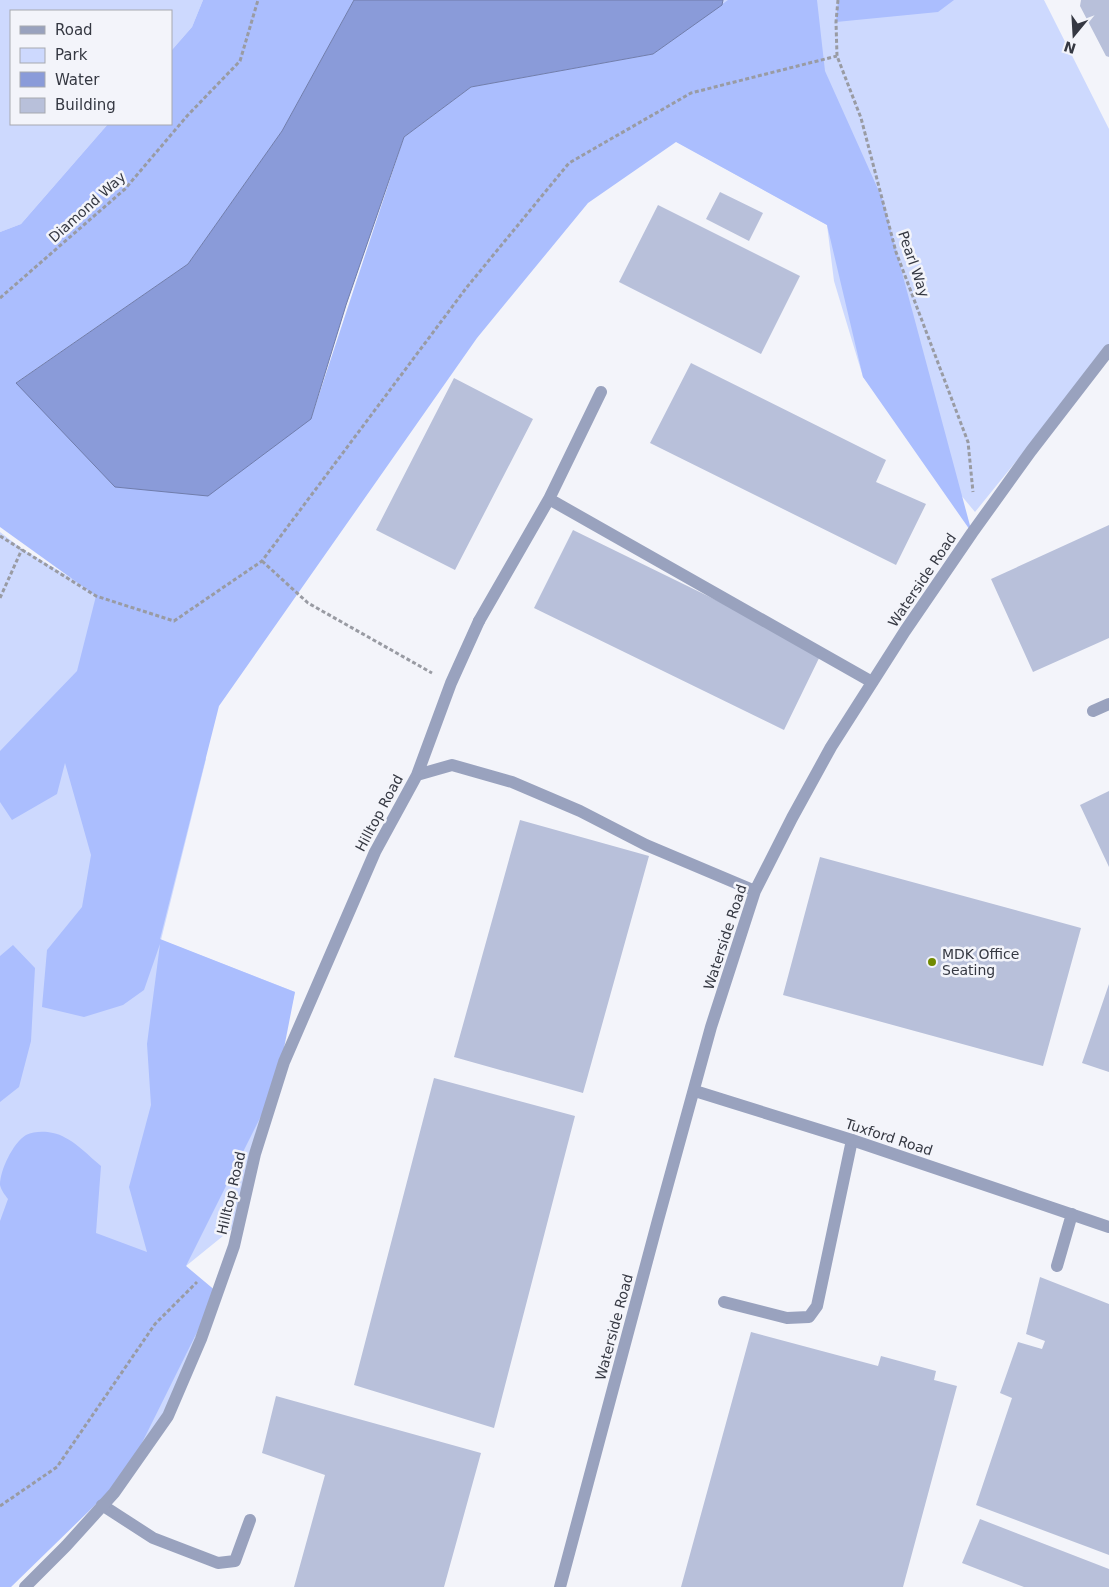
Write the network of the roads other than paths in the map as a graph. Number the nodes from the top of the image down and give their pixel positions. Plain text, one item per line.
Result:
1 (1107, 356) edge
2 (601, 392) dead end
3 (549, 499) junction
4 (872, 682) junction
5 (1109, 704) edge
6 (1093, 712) dead end
7 (417, 775) junction
8 (754, 891) junction
9 (695, 1091) junction
10 (852, 1140) junction
11 (1072, 1214) junction
12 (1109, 1227) edge
13 (1057, 1266) dead end
14 (724, 1302) dead end
15 (102, 1506) junction
16 (250, 1520) dead end
17 (24, 1587) edge
18 (560, 1587) edge

1 - 4 street, Waterside Road
2 - 3 street, Hilltop Road
3 - 4 street
3 - 7 street, Hilltop Road
4 - 8 street, Waterside Road
5 - 6 street
7 - 8 street, Hilltop Road
7 - 15 street, Hilltop Road
8 - 9 street, Waterside Road
9 - 10 street, Tuxford Road
9 - 18 street, Waterside Road
10 - 11 street, Tuxford Road
10 - 14 street
11 - 12 street, Tuxford Road
11 - 13 street
15 - 16 street
15 - 17 street, Hilltop Road

